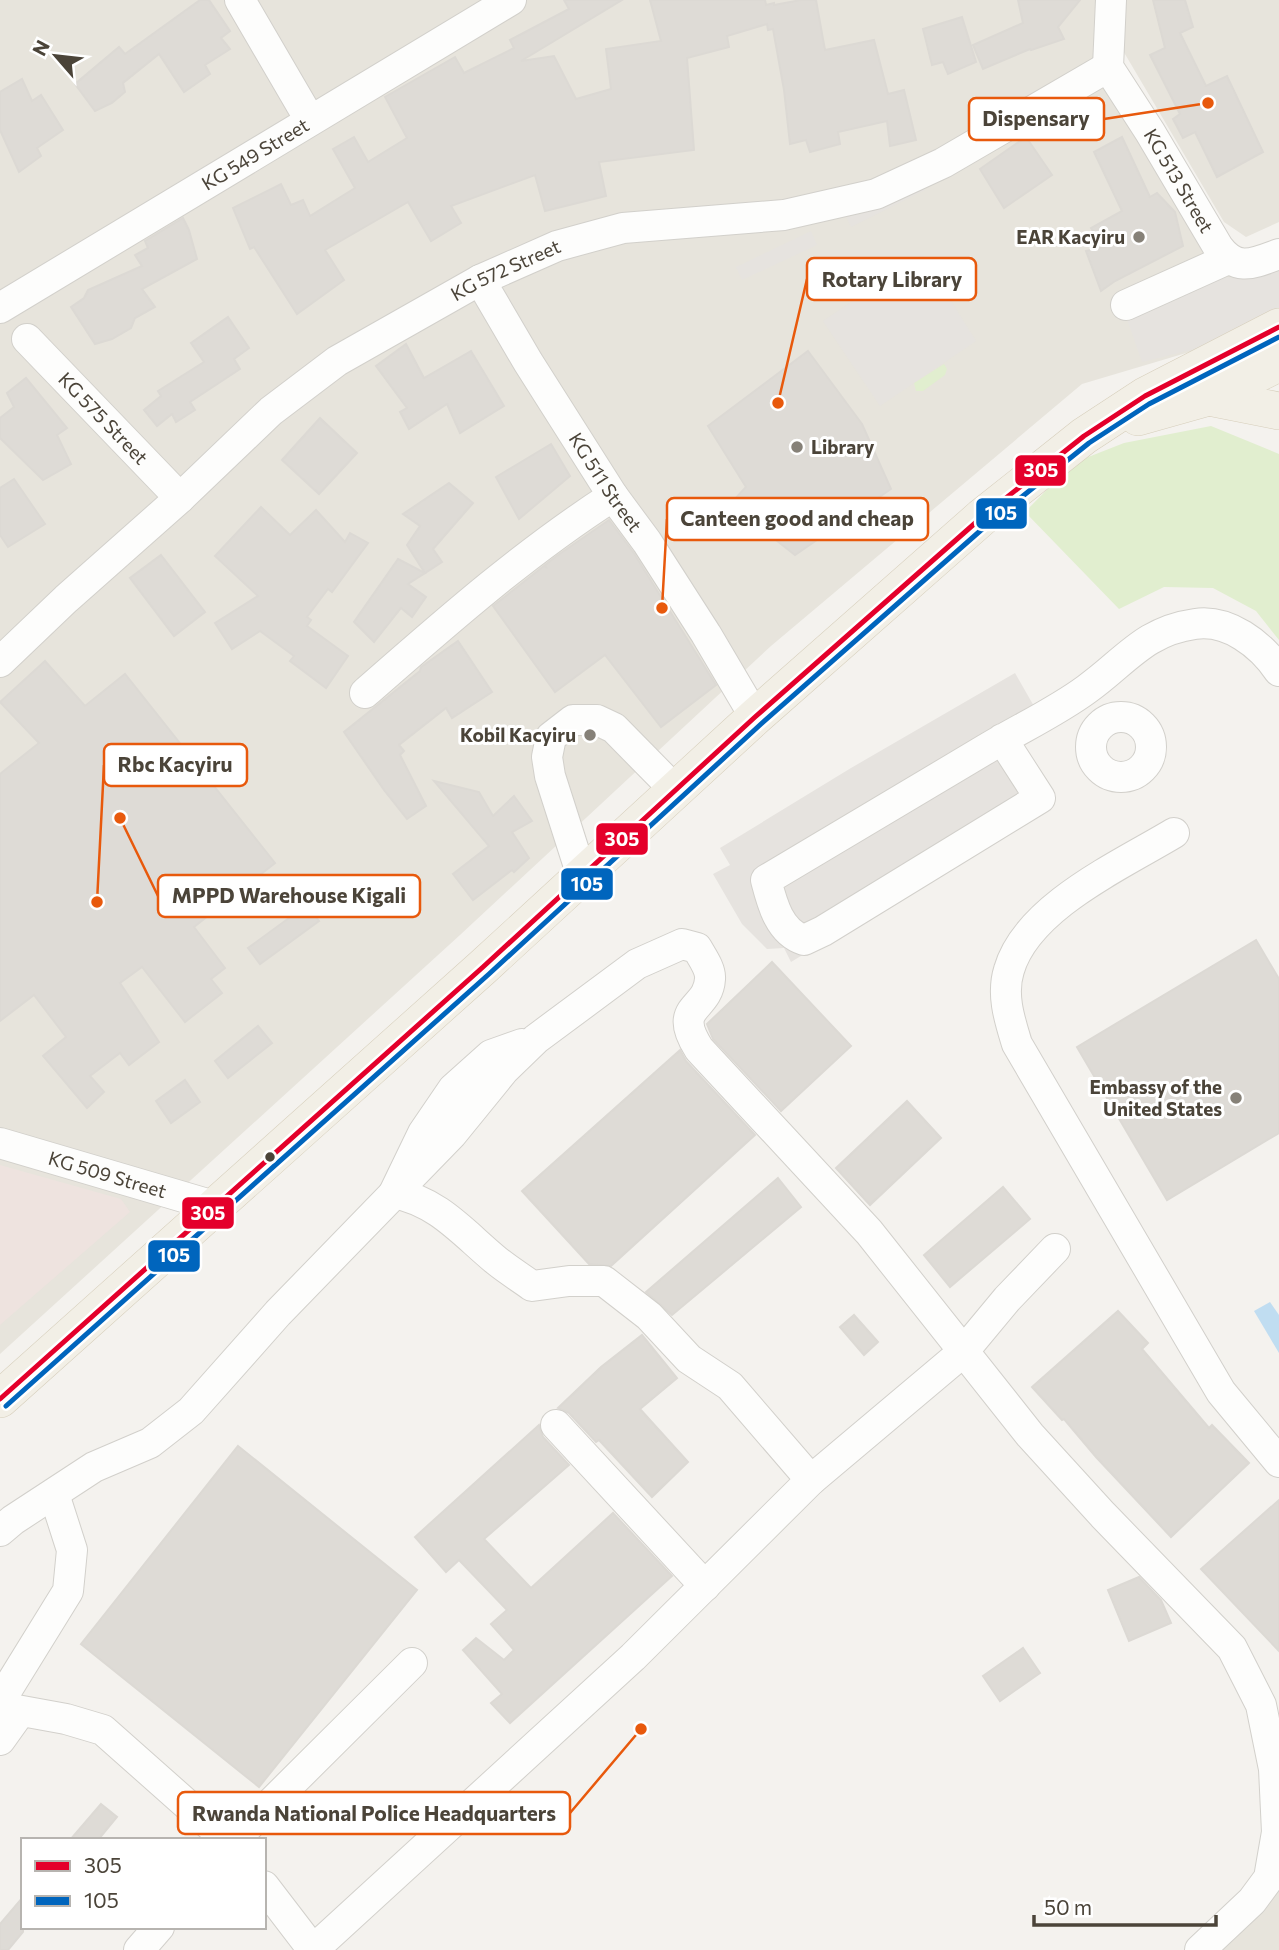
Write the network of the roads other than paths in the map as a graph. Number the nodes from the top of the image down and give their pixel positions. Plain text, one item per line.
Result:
1 (240, 0) edge
2 (511, 0) edge
3 (1111, 0) edge
4 (1108, 67) junction
5 (310, 120) junction
6 (1223, 253) junction
7 (1279, 254) edge
8 (480, 280) junction
9 (1126, 305) dead end
10 (0, 308) edge
11 (1279, 327) edge
12 (27, 339) dead end
13 (1279, 363) edge
14 (1209, 397) junction
15 (1279, 411) edge
16 (1084, 436) junction
17 (613, 496) junction
18 (180, 498) junction
19 (0, 662) edge
20 (1279, 671) edge
21 (1087, 689) junction
22 (365, 693) dead end
23 (755, 717) junction
24 (1108, 720) dead end
25 (1002, 739) junction
26 (675, 790) junction
27 (1174, 833) dead end
28 (582, 876) junction
29 (0, 1143) edge
30 (394, 1193) junction
31 (214, 1206) junction
32 (1055, 1249) dead end
33 (963, 1352) junction
34 (0, 1399) edge
35 (556, 1425) dead end
36 (1279, 1462) edge
37 (811, 1480) junction
38 (54, 1494) junction
39 (0, 1531) edge
40 (705, 1586) junction
41 (412, 1663) dead end
42 (7, 1706) edge
43 (0, 1740) edge
44 (225, 1838) edge
45 (236, 1838) edge
46 (266, 1889) edge
47 (157, 1929) edge
48 (139, 1950) edge
49 (313, 1950) edge
50 (1200, 1950) edge

1 - 5 street
2 - 5 street, KG 549 Street
3 - 4 street
4 - 6 street, KG 513 Street
4 - 8 street, KG 572 Street
5 - 10 street, KG 549 Street
6 - 7 street
6 - 9 street
8 - 17 street, KG 511 Street
8 - 18 street, KG 572 Street
11 - 16 main road
12 - 18 street, KG 575 Street
13 - 14 main road
14 - 15 main road
14 - 16 main road
16 - 23 main road
17 - 22 street
17 - 23 street, KG 511 Street
18 - 19 street, KG 572 Street
20 - 21 street
21 - 24 street
21 - 25 street
23 - 26 main road
25 - 25 street
26 - 28 main road
26 - 28 street
27 - 36 street
28 - 31 main road
29 - 31 street, KG 509 Street
30 - 33 street
30 - 37 street
30 - 38 street
31 - 34 main road
32 - 33 street
33 - 37 street
33 - 50 street
35 - 40 street
37 - 40 street
38 - 39 street
38 - 42 street
40 - 49 street
41 - 45 street
42 - 43 street
42 - 44 street
46 - 49 street
47 - 48 street

